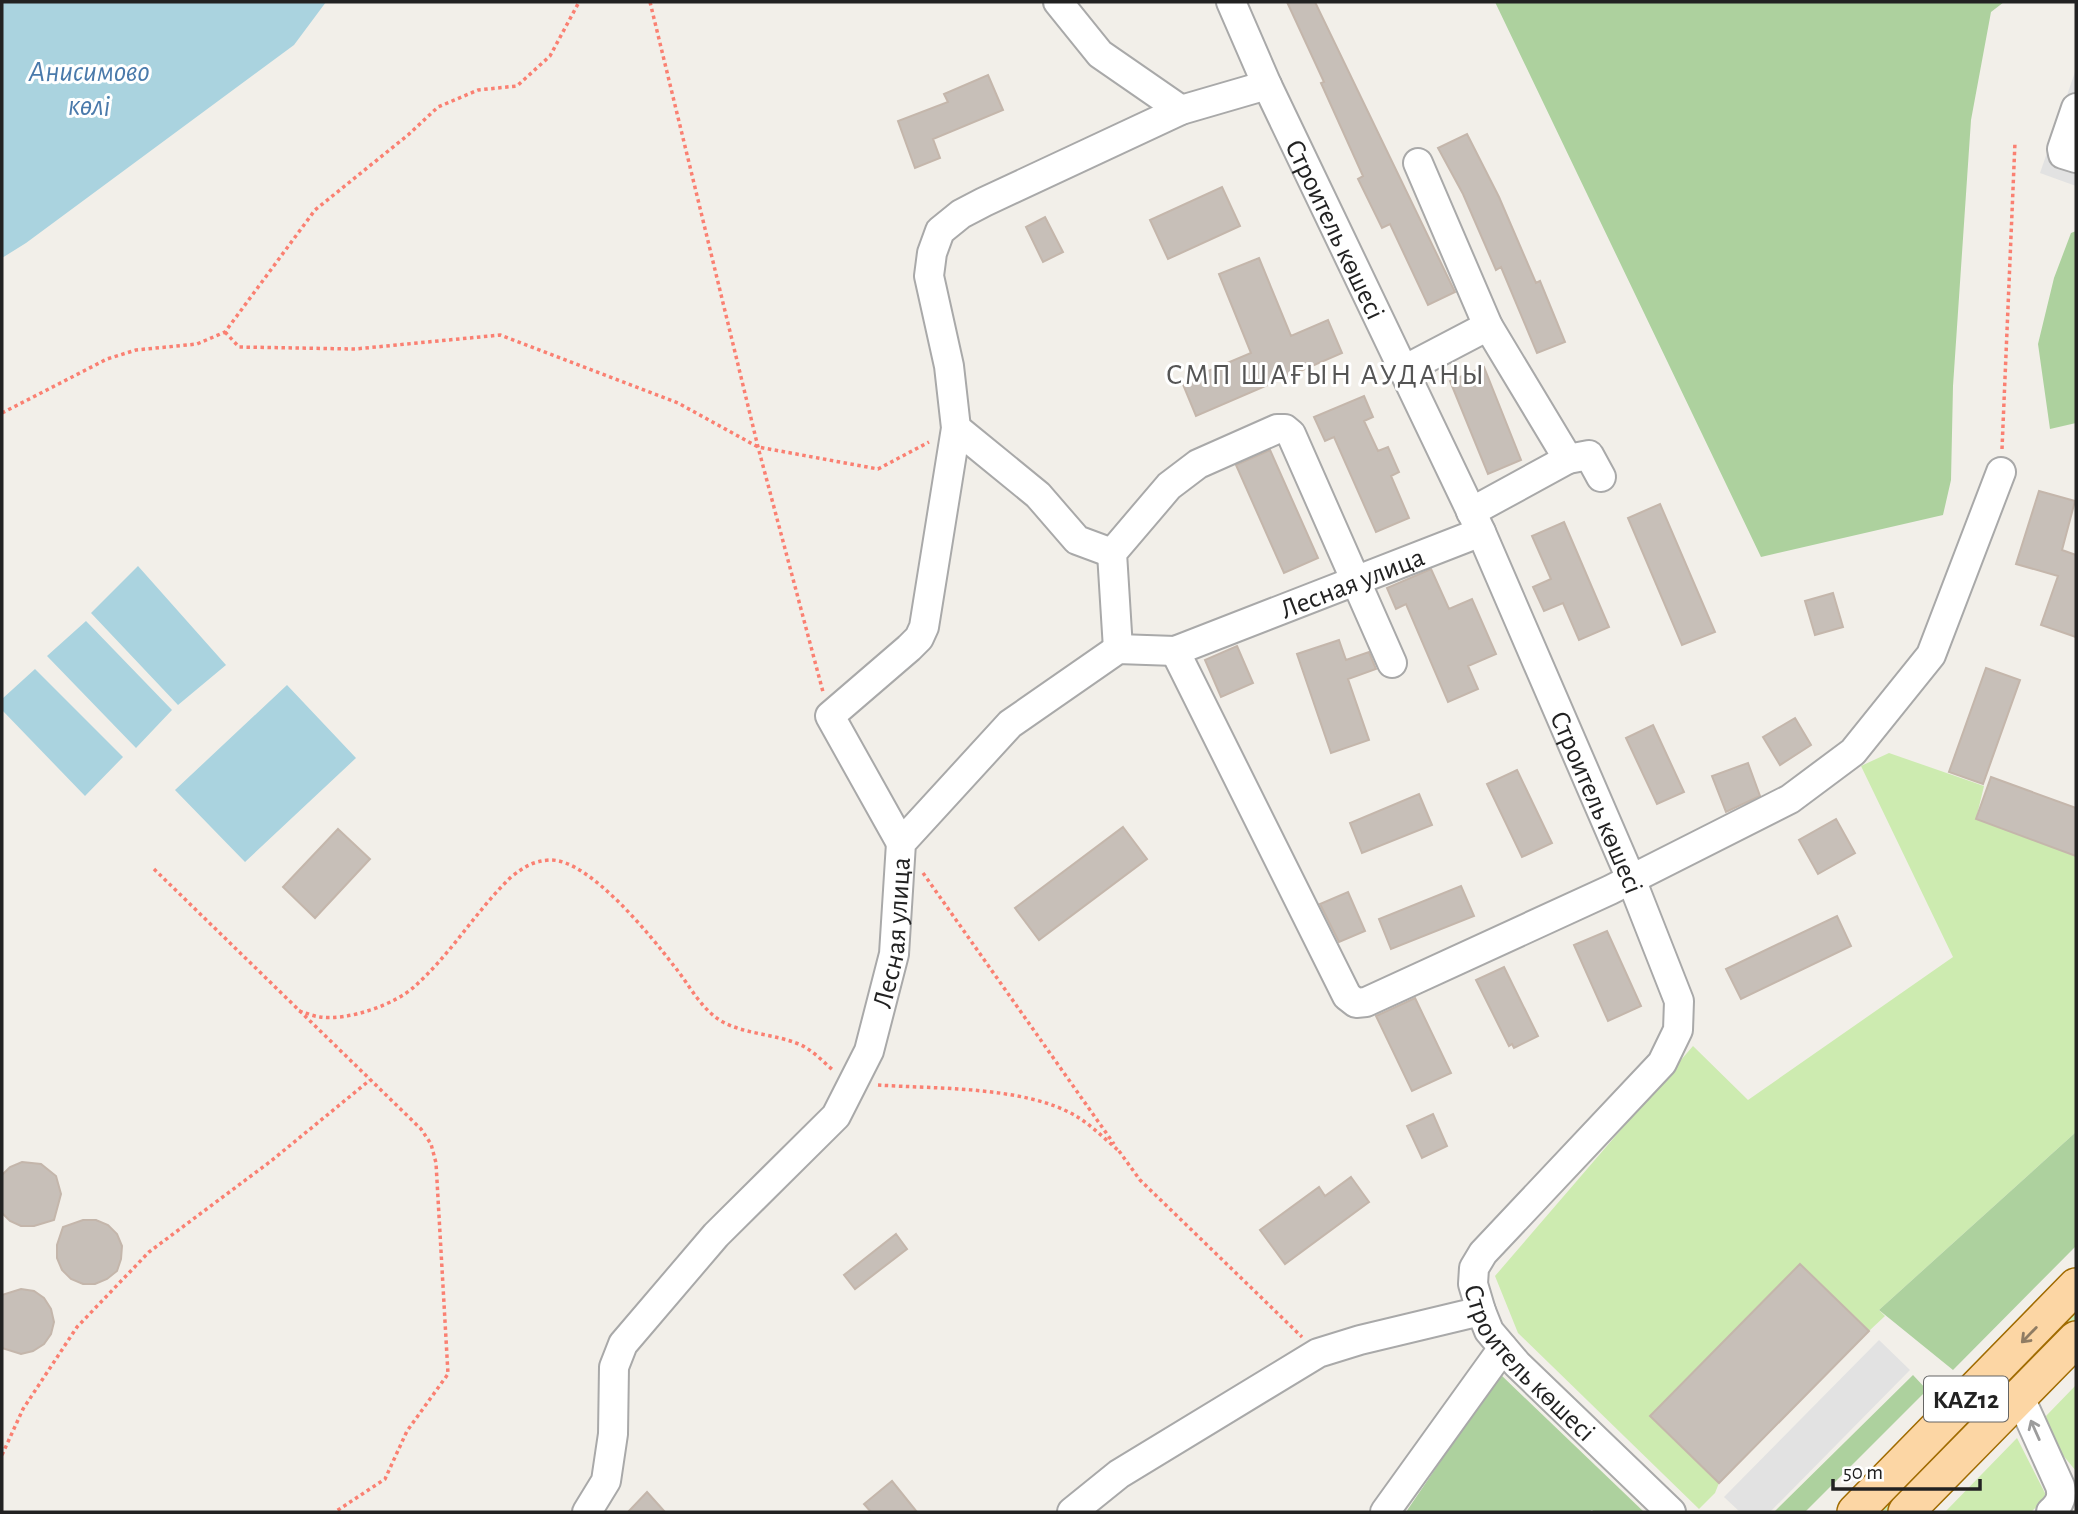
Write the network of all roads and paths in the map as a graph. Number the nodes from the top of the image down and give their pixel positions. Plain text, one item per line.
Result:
1 (579, 2) edge
2 (650, 2) edge
3 (1058, 2) edge
4 (1231, 2) edge
5 (1268, 85) junction
6 (2076, 108) edge
7 (1181, 110) junction
8 (2015, 142) dead end
9 (2076, 158) edge
10 (1418, 163) dead end
11 (1488, 326) junction
12 (225, 332) junction
13 (1404, 370) junction
14 (2, 413) edge
15 (956, 428) junction
16 (758, 447) junction
17 (1568, 459) junction
18 (2001, 472) joint
19 (1601, 477) dead end
20 (1476, 522) junction
21 (1112, 554) junction
22 (1357, 580) junction
23 (1118, 649) junction
24 (1175, 651) junction
25 (1392, 663) dead end
26 (830, 716) junction
27 (901, 843) junction
28 (154, 869) dead end
29 (1630, 879) junction
30 (299, 1011) junction
31 (370, 1080) junction
32 (854, 1081) junction
33 (1119, 1151) junction
34 (2076, 1286) edge
35 (1481, 1311) junction
36 (2076, 1339) edge
37 (1503, 1348) junction
38 (1318, 1353) junction
39 (2026, 1390) junction
40 (2, 1455) edge
41 (335, 1512) edge
42 (587, 1512) edge
43 (1072, 1512) edge
44 (1385, 1512) edge
45 (1671, 1512) edge
46 (1855, 1512) edge
47 (1906, 1512) edge
48 (2051, 1512) edge

1 - 12 path
2 - 16 path
3 - 7 street
4 - 5 street, Строитель көшесі
5 - 7 street
5 - 13 street, Строитель көшесі
6 - 9 street
7 - 15 street
8 - 18 path
10 - 11 street
11 - 13 street
11 - 17 street
12 - 14 path
12 - 16 path
13 - 20 street, Строитель көшесі
15 - 16 path
15 - 21 street
15 - 26 street
16 - 26 path
17 - 19 street
17 - 20 street, Лесная улица
18 - 29 street
20 - 22 street, Лесная улица
20 - 29 street, Строитель көшесі
21 - 22 street
21 - 23 street
22 - 24 street, Лесная улица
22 - 25 street
23 - 24 street, Лесная улица
23 - 27 street, Лесная улица
24 - 29 street
26 - 27 street
27 - 32 street, Лесная улица
27 - 33 path
28 - 30 path
29 - 35 street, Строитель көшесі
30 - 31 path
30 - 32 path
31 - 40 path
31 - 41 path
32 - 33 path
32 - 42 street, Лесная улица
33 - 38 path
34 -> 46 main road, KAZ12
35 - 37 street, Строитель көшесі
35 - 38 street
36 - 39 main road, KAZ12
37 - 44 street
37 - 45 street, Строитель көшесі
38 - 43 street
39 - 47 main road, KAZ12
48 -> 39 street

